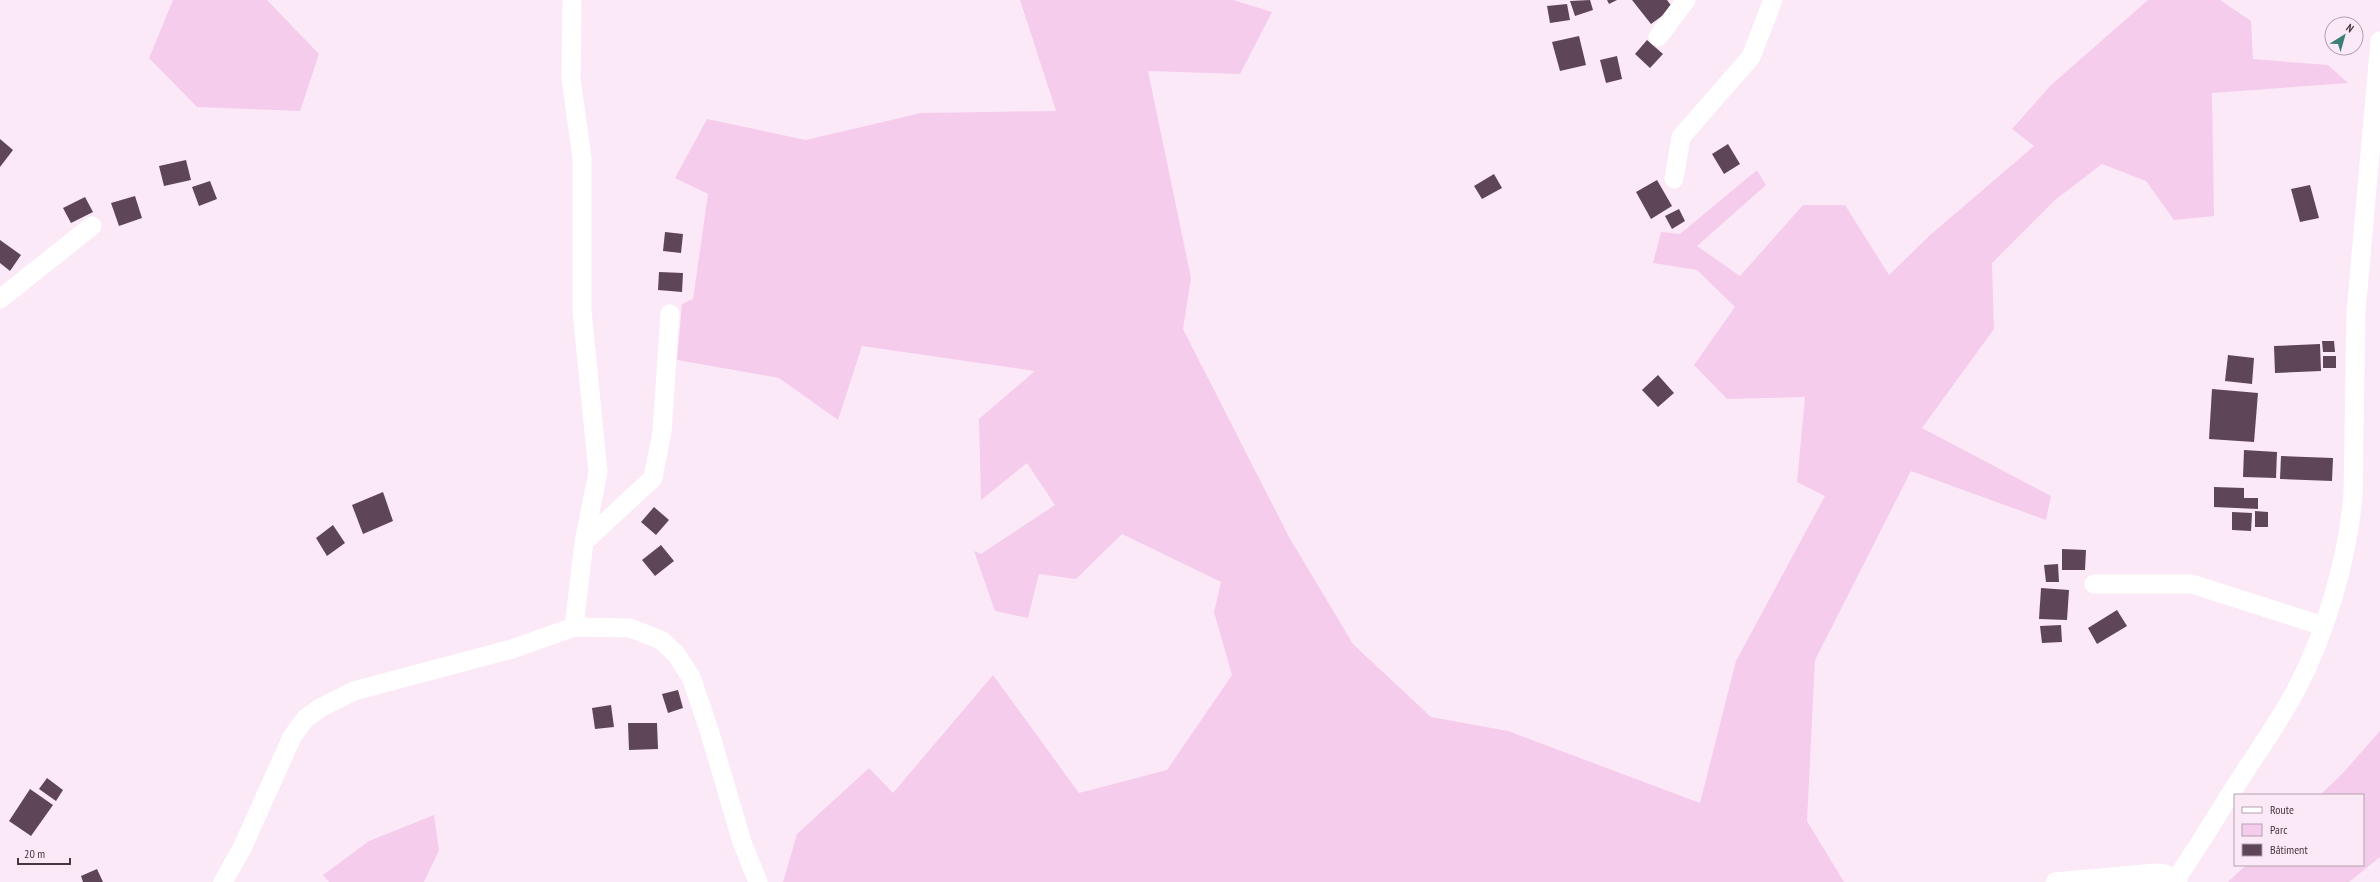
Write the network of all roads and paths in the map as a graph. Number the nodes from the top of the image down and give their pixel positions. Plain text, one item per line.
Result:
1 (572, 0) edge
2 (1686, 0) edge
3 (1773, 0) edge
4 (1658, 38) dead end
5 (2380, 41) edge
6 (1674, 180) dead end
7 (92, 226) dead end
8 (0, 299) edge
9 (670, 314) dead end
10 (584, 542) junction
11 (2094, 584) dead end
12 (2323, 626) junction
13 (574, 627) junction
14 (2177, 880) edge
15 (223, 882) edge
16 (758, 882) edge
17 (2055, 882) edge

1 - 10 street
2 - 4 street
3 - 6 street
5 - 12 street
7 - 8 street
9 - 10 street
10 - 13 street
11 - 12 street
12 - 14 street
13 - 15 street
13 - 16 street
14 - 17 street

